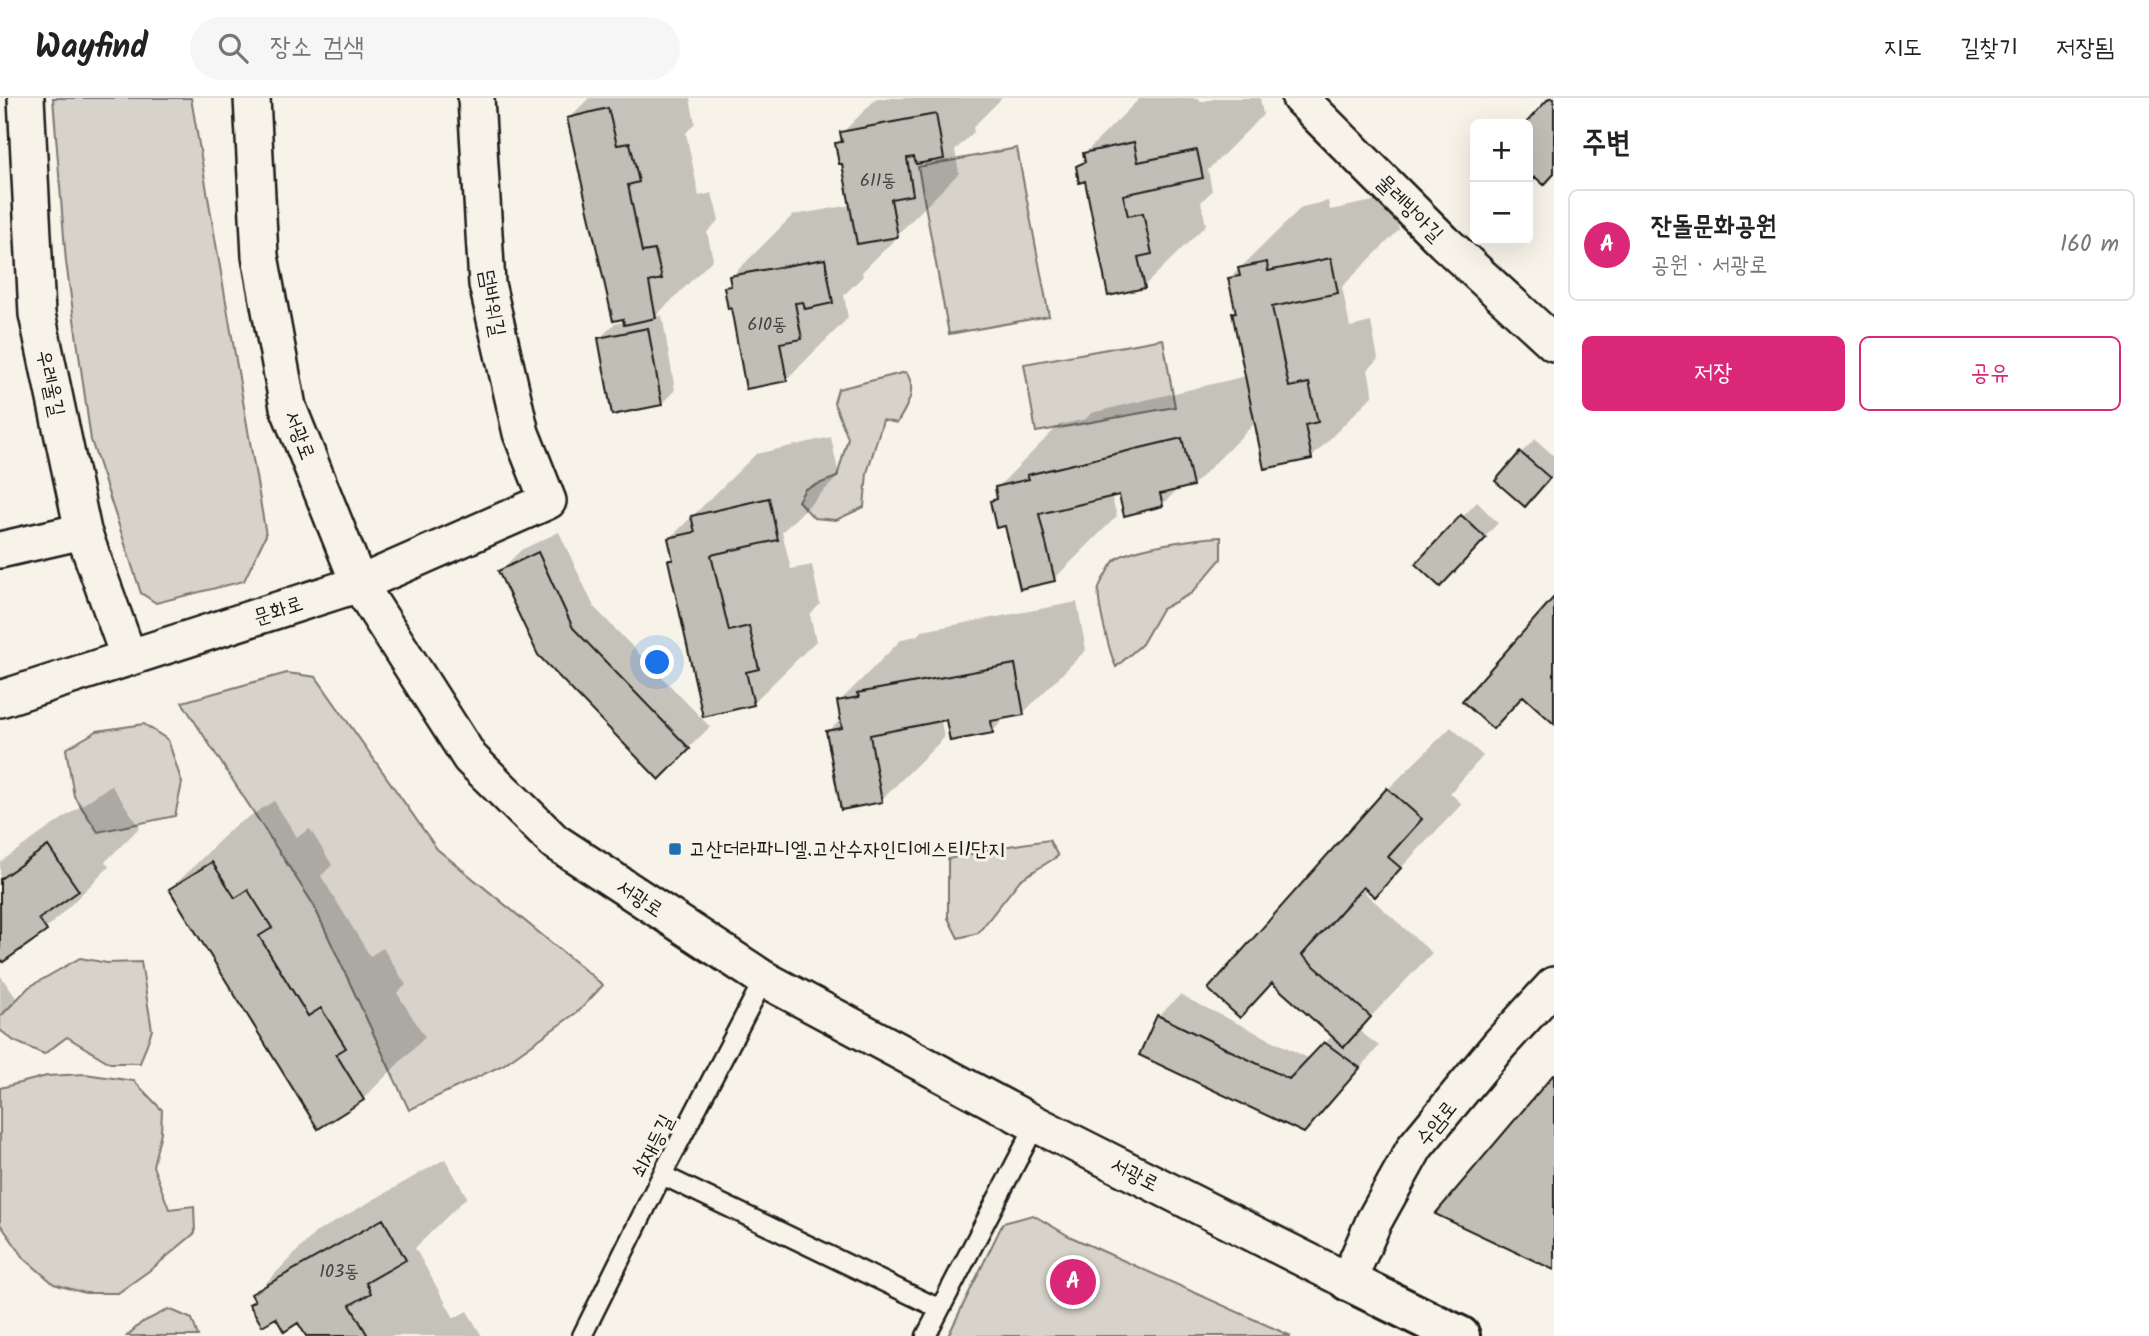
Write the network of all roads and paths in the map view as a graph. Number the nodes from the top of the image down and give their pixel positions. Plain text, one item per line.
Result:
1 (26, 98) edge
2 (252, 98) edge
3 (476, 98) edge
4 (1300, 98) edge
5 (1554, 343) edge
6 (548, 501) joint
7 (83, 531) junction
8 (0, 550) edge
9 (359, 584) junction
10 (129, 658) junction
11 (0, 699) edge
12 (764, 979) junction
13 (1554, 985) edge
14 (1036, 1124) junction
15 (662, 1175) junction
16 (1348, 1282) junction
17 (940, 1309) junction
18 (582, 1336) edge
19 (926, 1336) edge
20 (1460, 1336) edge

1 - 7 street, 우레울길
2 - 9 street, 서광로
3 - 6 street, 덤바위길
4 - 5 street, 물레방아길
6 - 9 street, 문화로
7 - 8 street
7 - 10 street, 우레울길
9 - 10 street, 문화로
9 - 12 street, 서광로
10 - 11 street, 문화로
12 - 14 street, 서광로
12 - 15 lane, 쇠재등길
13 - 16 street, 수암로
14 - 16 street, 서광로
14 - 17 lane
15 - 17 lane
15 - 18 lane, 쇠재등길
16 - 20 street, 서광로
17 - 19 lane

